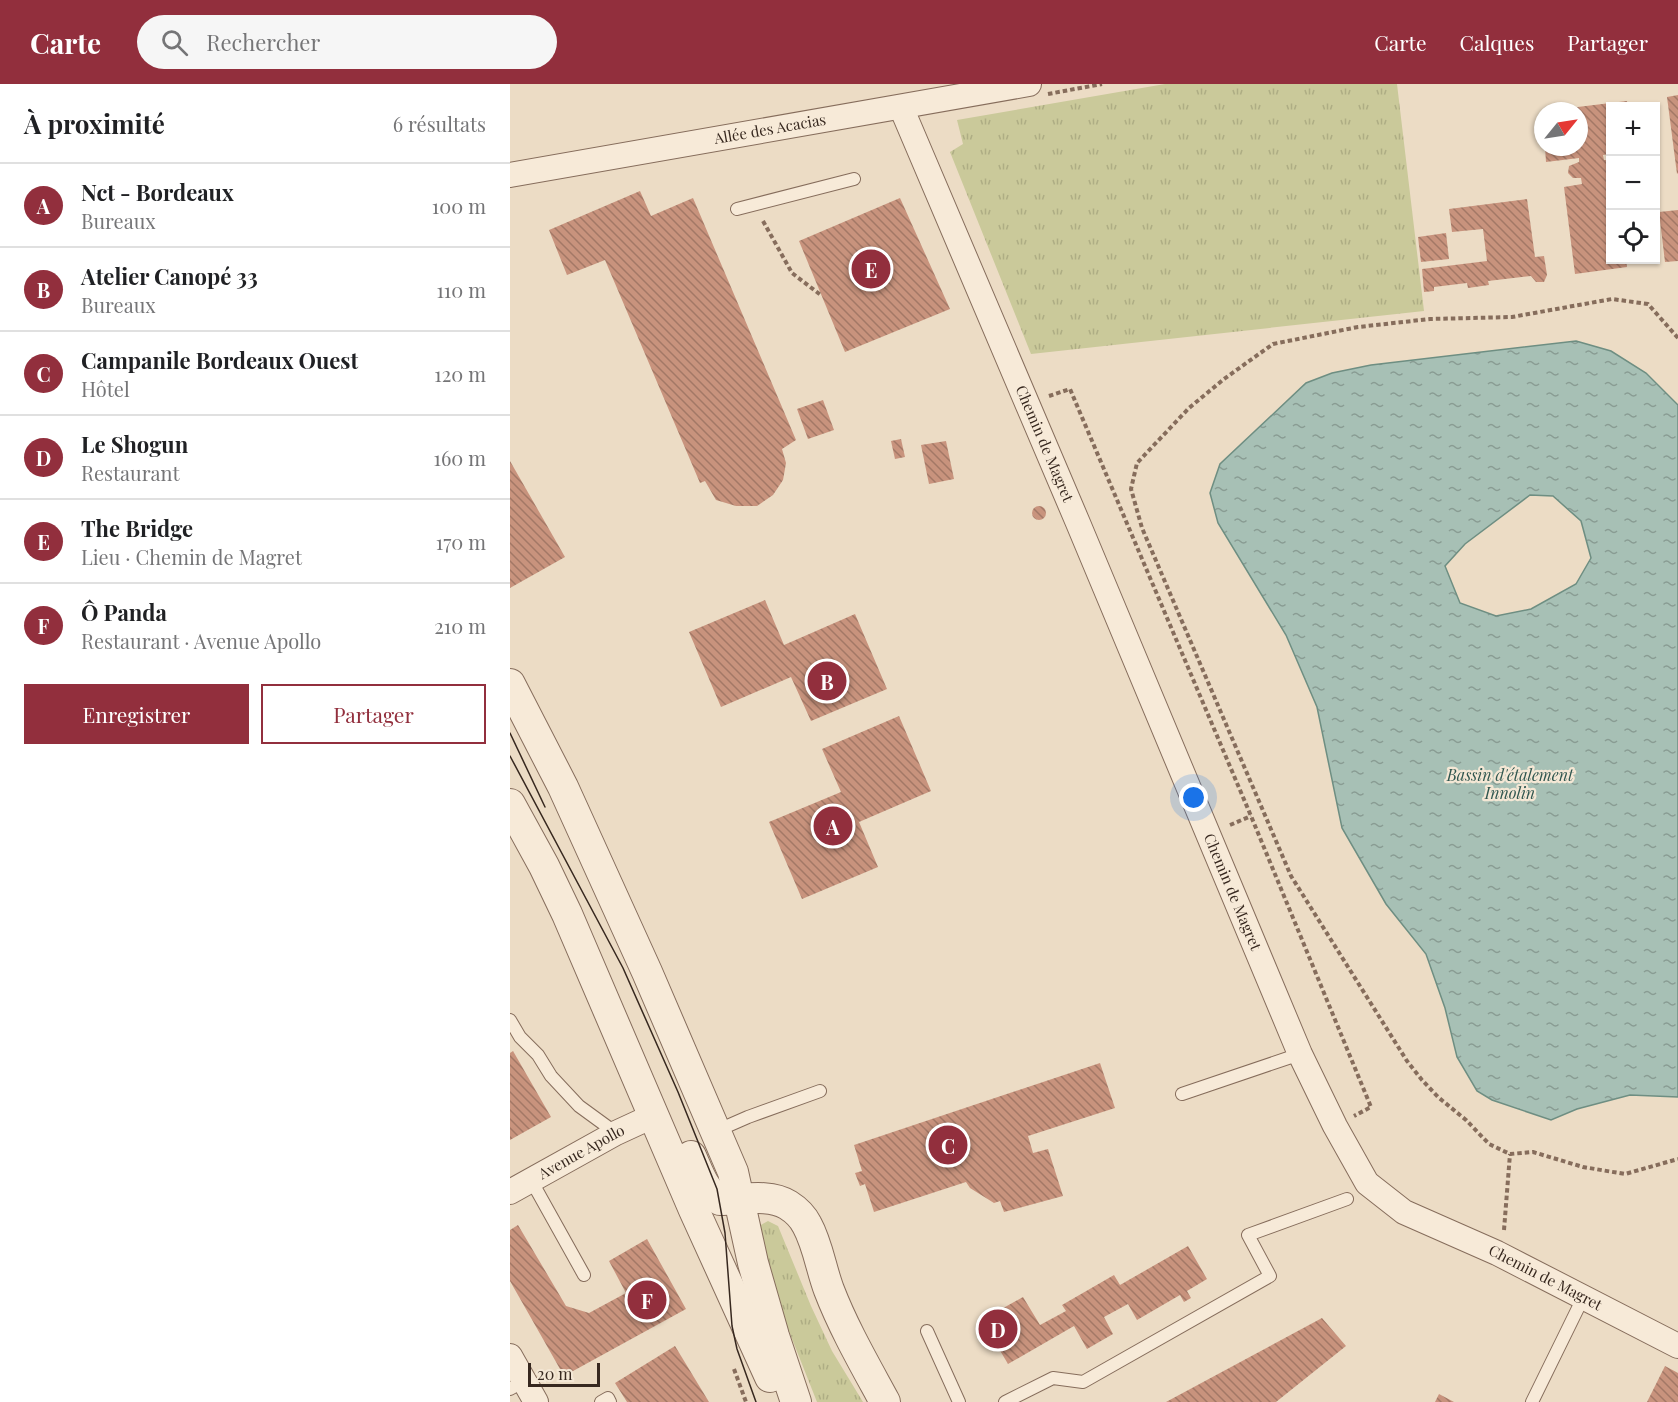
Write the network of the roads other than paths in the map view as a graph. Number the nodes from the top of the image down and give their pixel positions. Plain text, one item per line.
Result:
1 (1029, 84) edge
2 (967, 89) edge
3 (901, 107) junction
4 (510, 175) edge
5 (854, 179) dead end
6 (736, 209) dead end
7 (510, 684) edge
8 (511, 809) edge
9 (593, 973) junction
10 (510, 1020) edge
11 (1300, 1054) junction
12 (820, 1091) dead end
13 (1182, 1094) dead end
14 (655, 1115) junction
15 (716, 1131) junction
16 (616, 1132) junction
17 (531, 1180) junction
18 (510, 1192) edge
19 (1347, 1199) dead end
20 (740, 1200) junction
21 (584, 1275) dead end
22 (1583, 1298) junction
23 (927, 1331) dead end
24 (1678, 1346) edge
25 (510, 1356) edge
26 (517, 1385) edge
27 (536, 1402) edge
28 (601, 1402) edge
29 (610, 1402) edge
30 (781, 1402) edge
31 (796, 1402) edge
32 (885, 1402) edge
33 (959, 1402) edge
34 (1005, 1402) edge
35 (1532, 1402) edge

1 - 2 street, Allée des Acacias
2 - 3 street, Allée des Acacias
3 - 4 street, Allée des Acacias
3 - 11 street, Chemin de Magret
5 - 6 lane
7 - 15 street
8 - 9 street
9 - 14 street
9 - 20 street
10 - 16 lane
11 - 13 lane
11 - 22 street, Chemin de Magret
12 - 15 lane
14 - 16 street, Avenue Apollo
14 - 30 street
15 - 20 street
16 - 17 street, Avenue Apollo
17 - 18 street, Avenue Apollo
17 - 21 lane
19 - 34 lane
20 - 31 street
20 - 32 street
22 - 24 street, Chemin de Magret
22 - 35 lane
23 - 33 lane
25 - 26 street
26 - 27 street
28 - 29 lane

